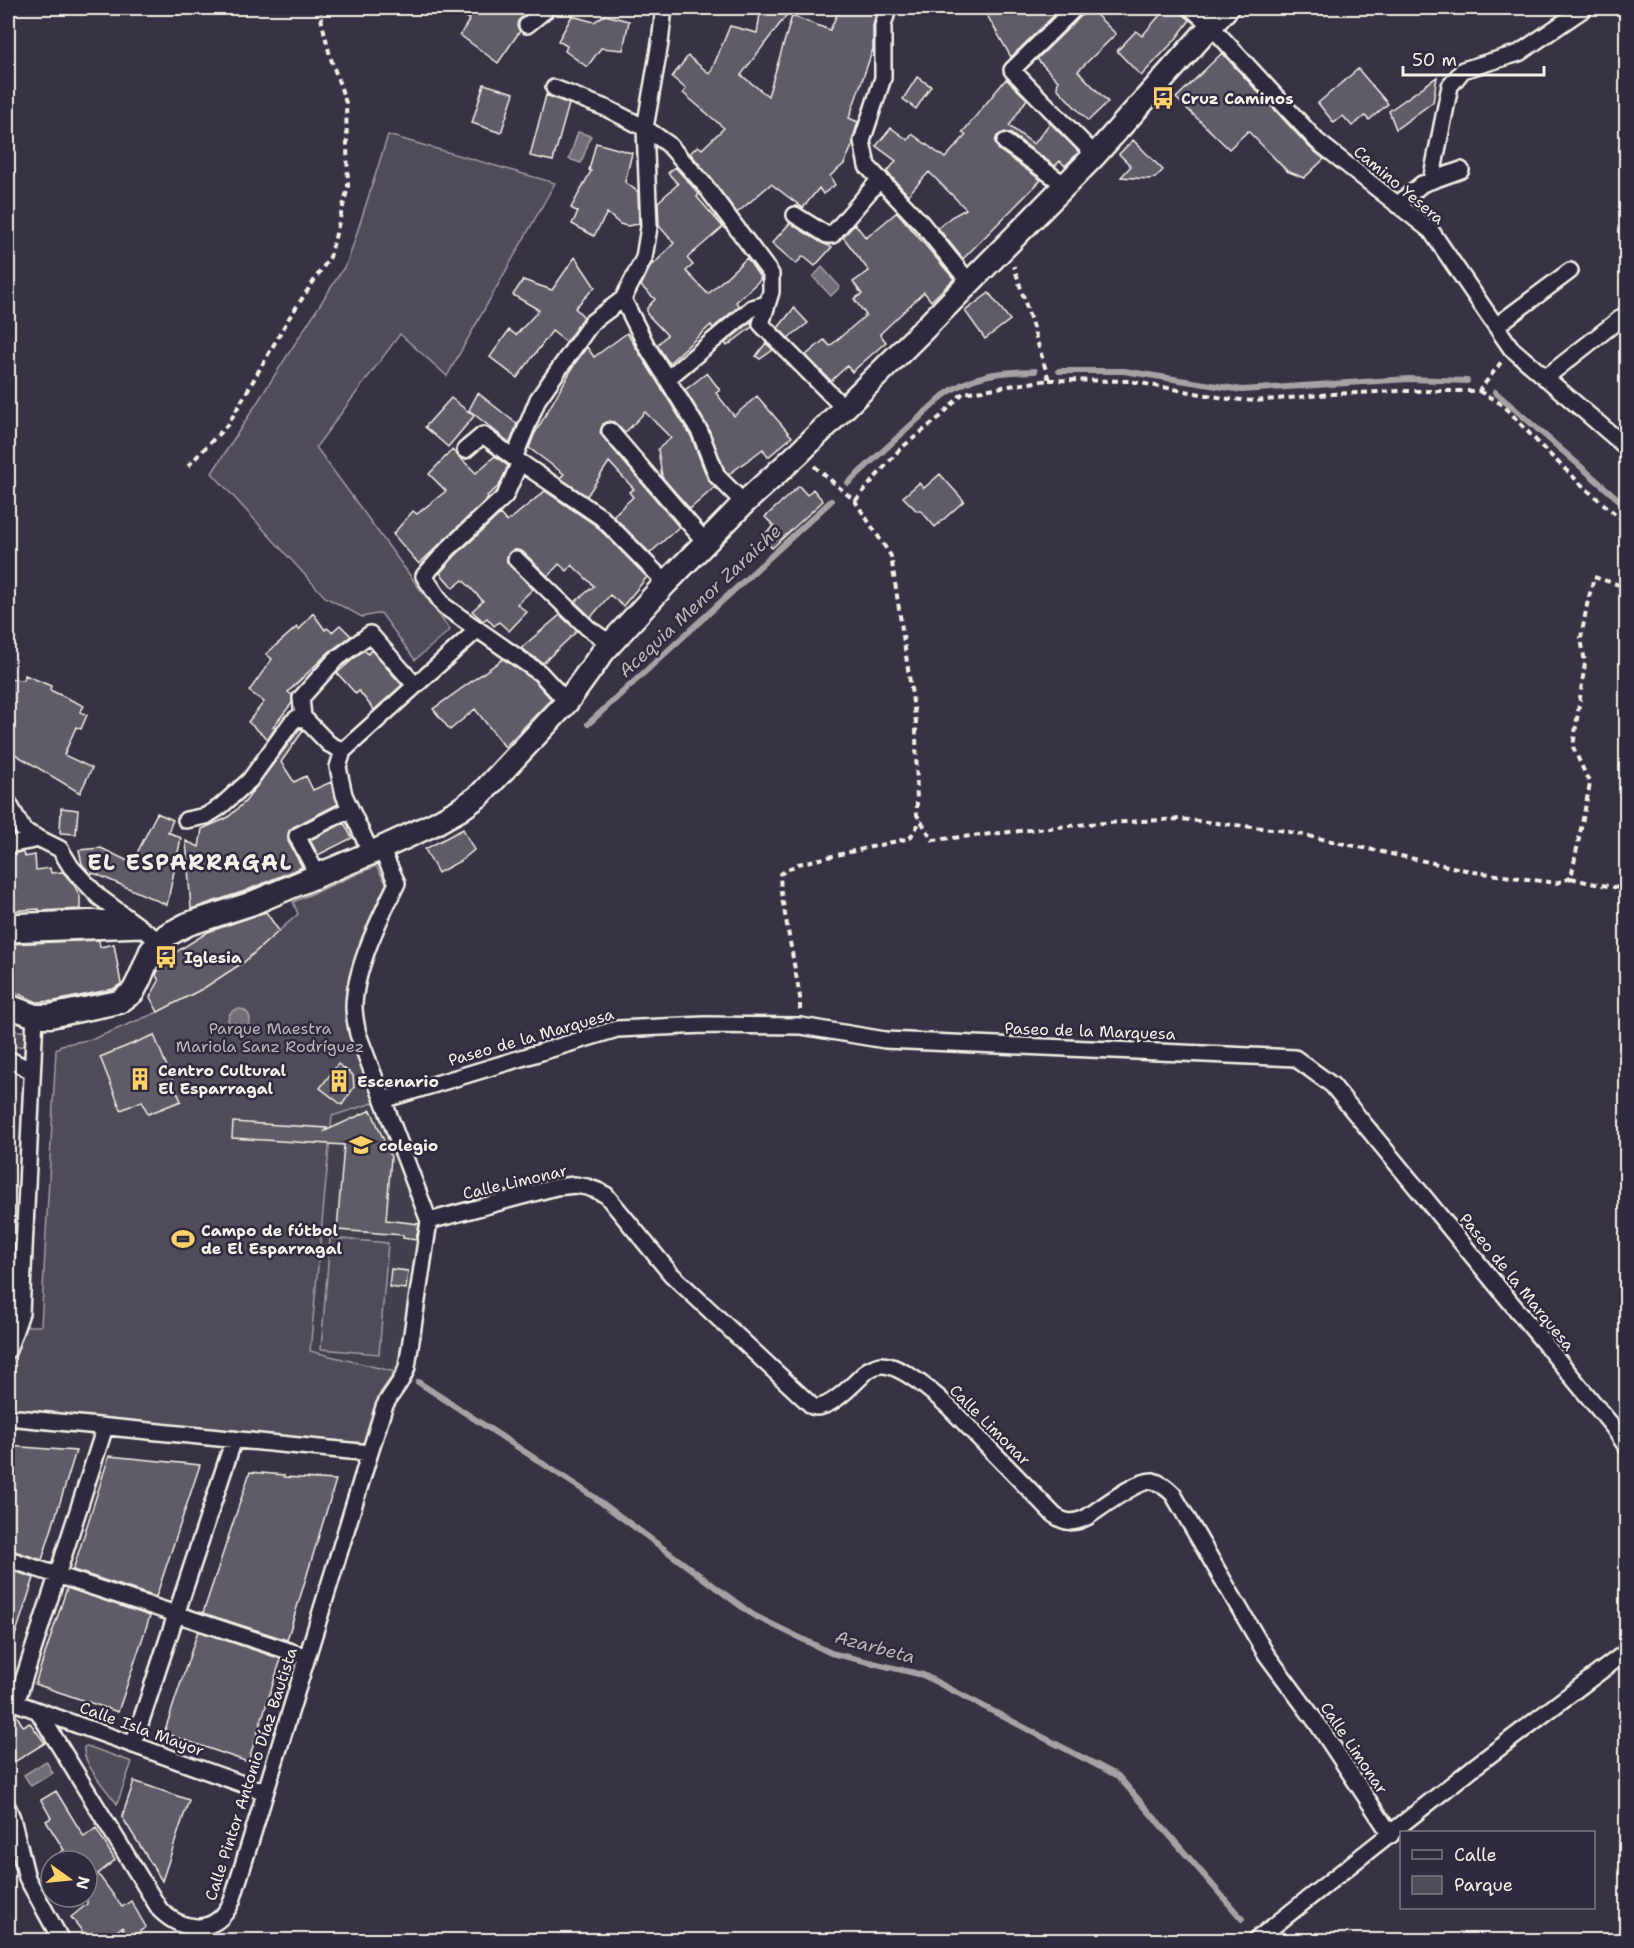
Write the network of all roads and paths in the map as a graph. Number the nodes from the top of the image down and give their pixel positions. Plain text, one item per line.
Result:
1 (322, 8) edge
2 (548, 8) edge
3 (888, 8) edge
4 (1075, 8) edge
5 (1191, 8) edge
6 (1227, 8) edge
7 (1585, 8) edge
8 (662, 9) edge
9 (527, 25) dead end
10 (1210, 25) junction
11 (555, 88) dead end
12 (645, 128) junction
13 (1005, 142) dead end
14 (1095, 155) junction
15 (1461, 170) dead end
16 (880, 179) junction
17 (1431, 181) junction
18 (1065, 185) junction
19 (1397, 205) junction
20 (795, 215) dead end
21 (1008, 243) junction
22 (1569, 271) dead end
23 (969, 282) junction
24 (623, 299) junction
25 (767, 304) junction
26 (1626, 314) edge
27 (1496, 326) junction
28 (1511, 348) junction
29 (1545, 378) junction
30 (667, 379) junction
31 (1049, 380) junction
32 (1479, 391) junction
33 (844, 408) junction
34 (610, 431) dead end
35 (1626, 447) edge
36 (465, 450) dead end
37 (799, 453) junction
38 (517, 460) junction
39 (188, 466) dead end
40 (855, 501) junction
41 (744, 503) junction
42 (1626, 523) edge
43 (706, 543) junction
44 (516, 559) dead end
45 (666, 583) junction
46 (1626, 587) edge
47 (477, 630) junction
48 (611, 644) junction
49 (415, 686) junction
50 (567, 702) junction
51 (302, 714) junction
52 (343, 751) junction
53 (8, 802) edge
54 (350, 808) junction
55 (186, 820) dead end
56 (921, 820) junction
57 (40, 839) junction
58 (8, 845) edge
59 (376, 851) junction
60 (318, 876) junction
61 (1571, 878) junction
62 (1626, 889) edge
63 (125, 917) junction
64 (8, 922) edge
65 (8, 934) edge
66 (150, 935) junction
67 (8, 1006) edge
68 (35, 1016) junction
69 (801, 1026) junction
70 (8, 1059) edge
71 (32, 1071) junction
72 (383, 1100) junction
73 (429, 1221) junction
74 (11, 1332) edge
75 (8, 1350) edge
76 (8, 1417) edge
77 (105, 1427) junction
78 (234, 1439) junction
79 (1626, 1446) edge
80 (370, 1453) junction
81 (8, 1559) edge
82 (58, 1576) junction
83 (176, 1615) junction
84 (1626, 1652) edge
85 (307, 1657) junction
86 (12, 1702) edge
87 (38, 1711) junction
88 (133, 1745) junction
89 (265, 1792) junction
90 (8, 1808) edge
91 (1391, 1835) junction
92 (61, 1941) edge
93 (1256, 1941) edge

1 - 39 path
2 - 9 street
3 - 16 street
4 - 14 street
5 - 10 street, Camino Yesera
6 - 10 main road
7 - 17 street
8 - 12 street
10 - 14 main road
10 - 19 street, Camino Yesera
11 - 12 street
12 - 24 street
12 - 25 street
13 - 18 street
14 - 18 main road
15 - 17 street
16 - 20 street
16 - 23 street
17 - 19 street
18 - 21 main road
19 - 27 street, Camino Yesera
21 - 23 main road
21 - 31 path
22 - 27 street
23 - 33 main road
24 - 30 street
24 - 38 street
25 - 30 street
25 - 33 street
26 - 29 street
27 - 28 street, Camino Yesera
28 - 29 street, Camino Yesera
28 - 32 path
29 - 35 street, Camino Yesera
30 - 41 street
31 - 32 path
31 - 40 path
32 - 42 path
33 - 37 main road
34 - 43 street
36 - 38 street
37 - 40 path
37 - 41 main road
38 - 45 street
38 - 47 street
40 - 56 path
41 - 43 main road
43 - 45 main road
44 - 48 street
45 - 48 main road
46 - 61 path
47 - 49 street
47 - 50 street
48 - 50 main road
49 - 51 street
49 - 52 street
50 - 59 main road
51 - 52 street
51 - 55 street
52 - 54 street
53 - 57 street
54 - 59 street
54 - 60 street
56 - 61 path
56 - 69 path
57 - 58 street
57 - 63 street
59 - 60 main road
59 - 72 street
60 - 66 main road
61 - 62 path
63 - 64 street
63 - 66 street
65 - 66 street
66 - 68 main road
67 - 68 main road
68 - 71 street
69 - 72 street, Paseo de la Marquesa
69 - 79 street, Paseo de la Marquesa
70 - 71 street
71 - 74 street
72 - 73 street
73 - 80 street
73 - 91 street, Calle Limonar
74 - 75 street
76 - 77 street
77 - 78 street
77 - 82 street
78 - 80 street
78 - 83 street
80 - 85 street, Calle Pintor Antonio Díaz Bautista
81 - 82 street
82 - 83 street
82 - 86 street
83 - 85 street
83 - 88 street
84 - 91 street
85 - 89 street, Calle Pintor Antonio Díaz Bautista
86 - 87 street, Calle Isla Mayor
87 - 88 street, Calle Isla Mayor
87 - 89 street, Calle Pintor Antonio Díaz Bautista
88 - 89 street, Calle Isla Mayor
90 - 92 street
91 - 93 street

